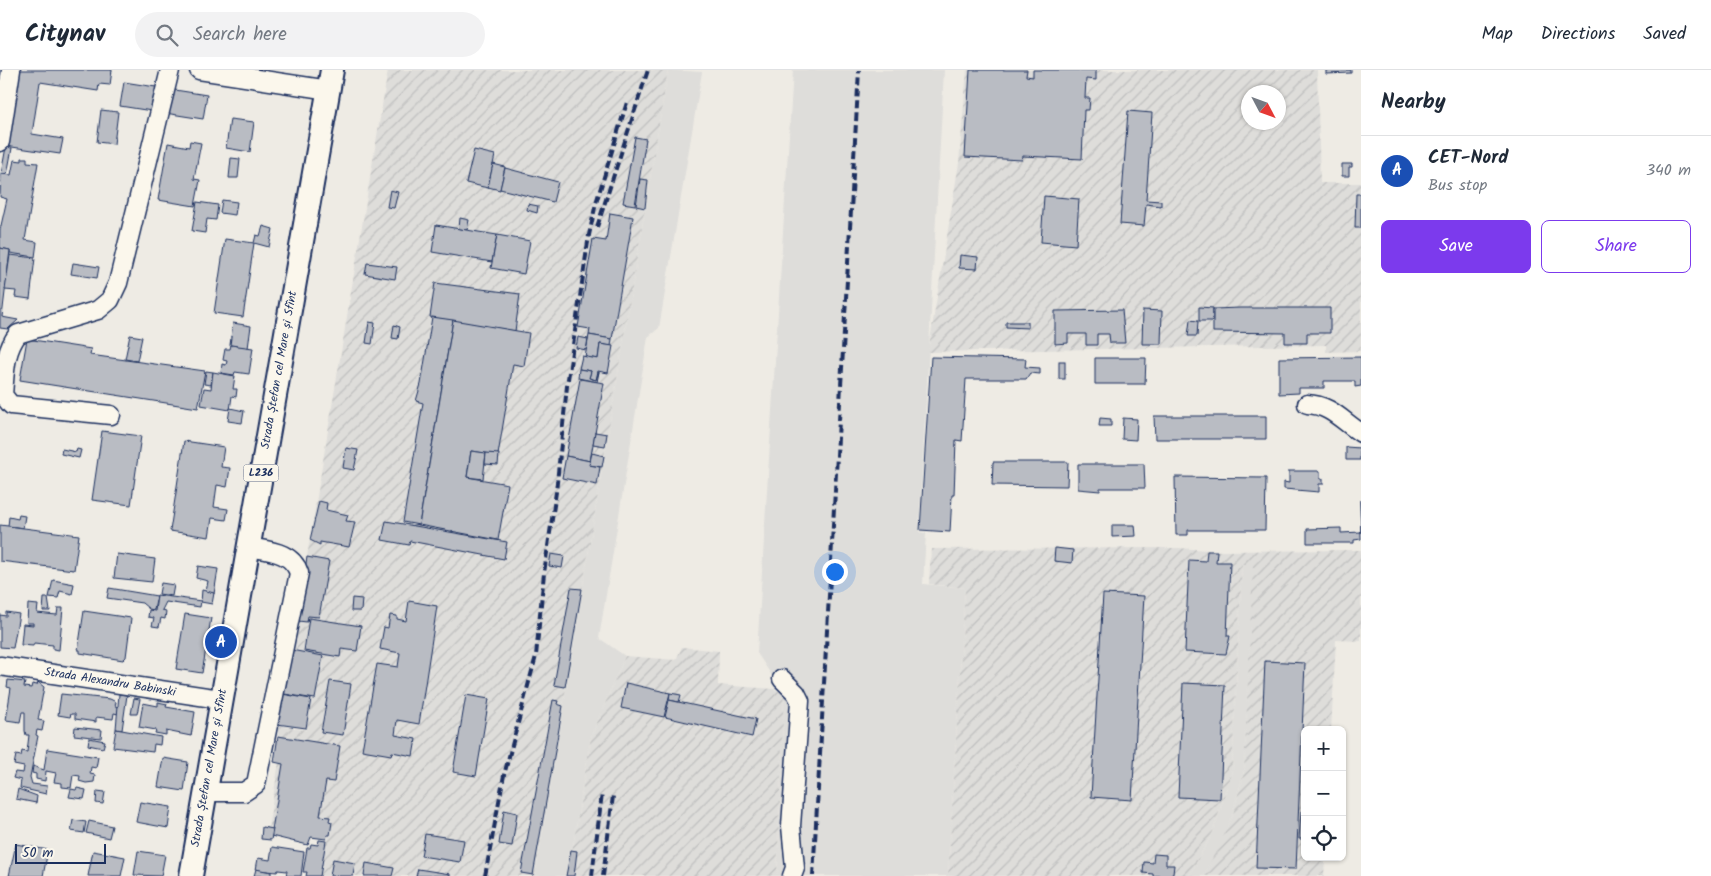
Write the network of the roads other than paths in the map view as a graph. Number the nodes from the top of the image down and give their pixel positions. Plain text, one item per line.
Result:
1 (11, 70) edge
2 (170, 70) edge
3 (199, 70) edge
4 (330, 80) edge
5 (0, 142) edge
6 (1307, 404) dead end
7 (111, 415) dead end
8 (1361, 433) edge
9 (248, 547) junction
10 (0, 666) edge
11 (782, 679) dead end
12 (220, 698) junction
13 (204, 792) junction
14 (190, 876) edge
15 (792, 876) edge

1 - 5 street
2 - 7 street
3 - 4 street
4 - 9 main road, Strada Ștefan cel Mare și Sfînt / L236
6 - 8 street
9 - 12 main road, Strada Ștefan cel Mare și Sfînt / L236
9 - 13 street
10 - 12 street, Strada Alexandru Babinski
11 - 15 street
12 - 13 main road, Strada Ștefan cel Mare și Sfînt / L236
13 - 14 main road, Strada Ștefan cel Mare și Sfînt / L236

